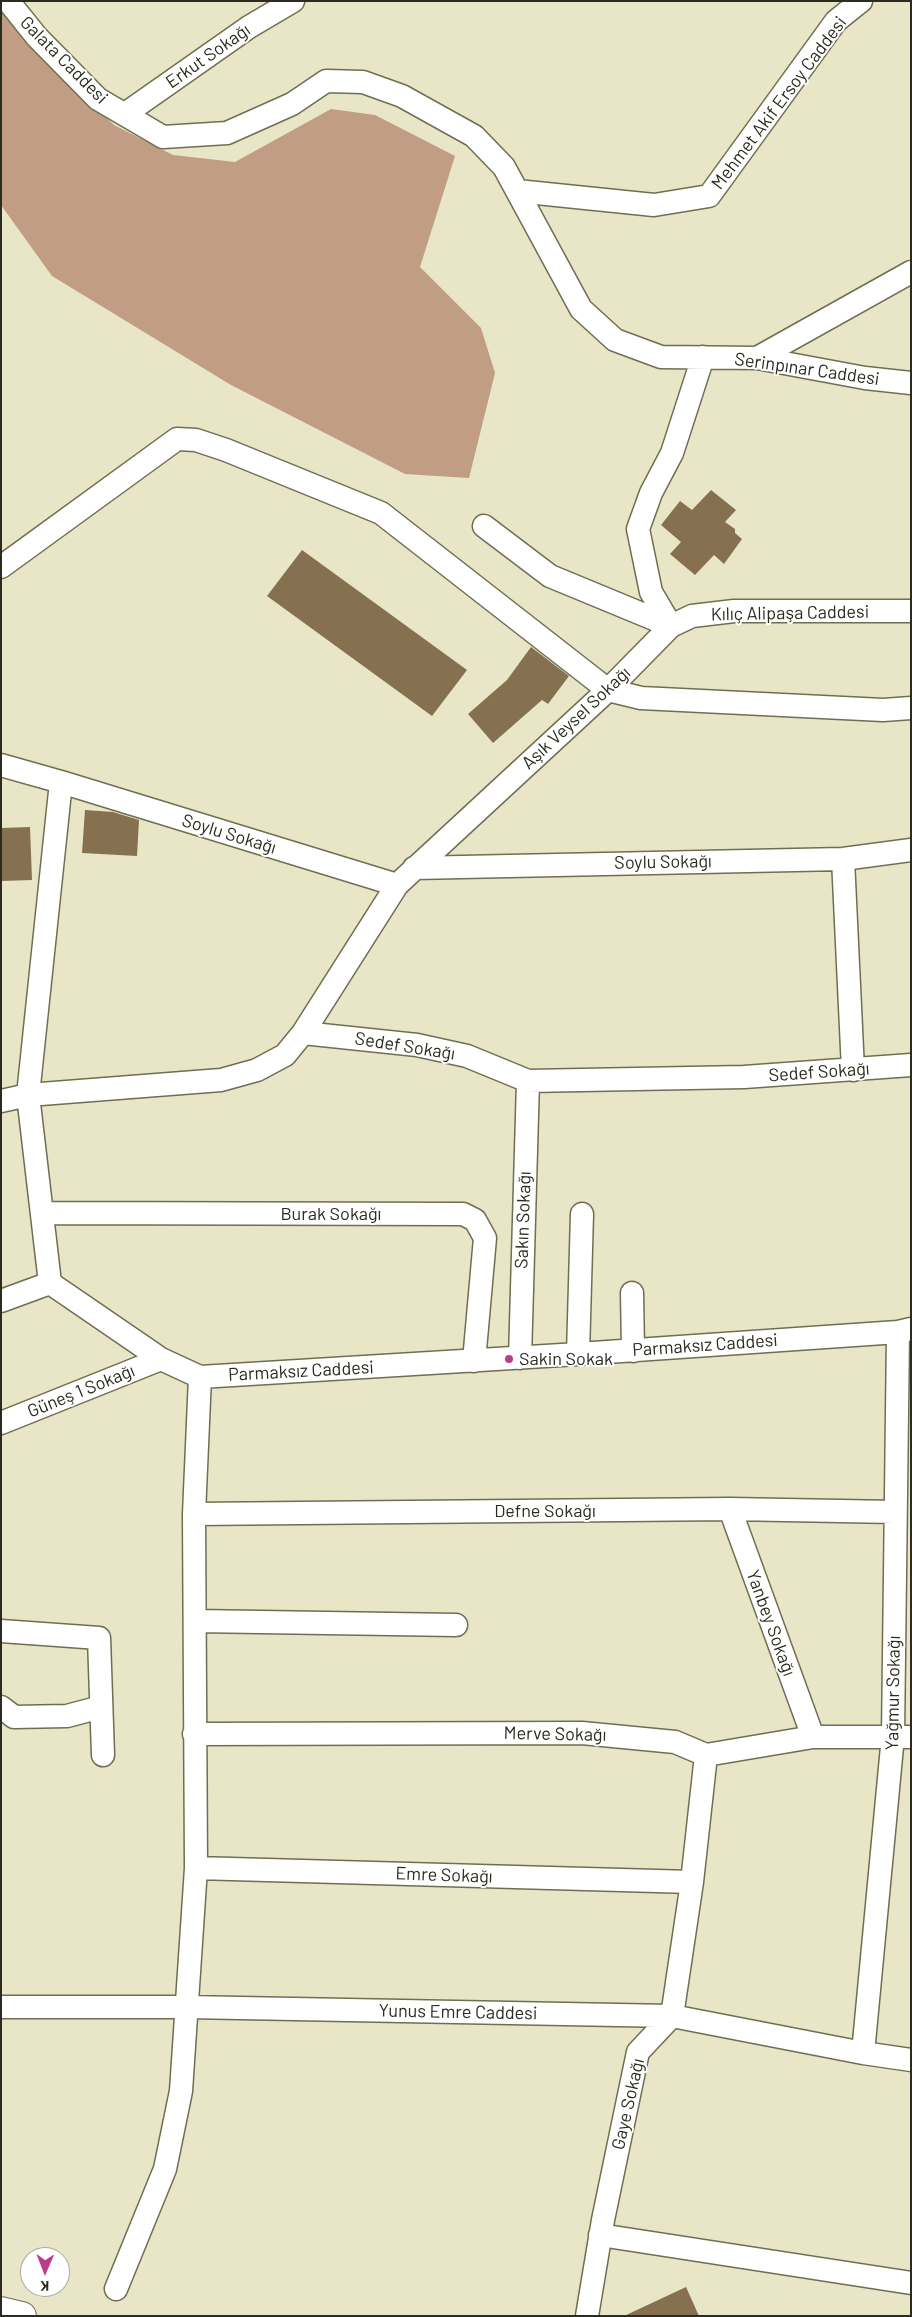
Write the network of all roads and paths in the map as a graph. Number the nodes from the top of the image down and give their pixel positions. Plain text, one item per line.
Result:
1 (8, 1) edge
2 (294, 1) edge
3 (861, 1) edge
4 (124, 114) junction
5 (517, 191) junction
6 (911, 272) edge
7 (703, 357) junction
8 (757, 358) junction
9 (911, 383) edge
10 (484, 526) dead end
11 (1, 567) edge
12 (911, 611) edge
13 (671, 626) junction
14 (608, 690) junction
15 (911, 708) edge
16 (1, 765) edge
17 (61, 782) junction
18 (911, 850) edge
19 (843, 859) junction
20 (414, 868) junction
21 (397, 885) junction
22 (303, 1033) junction
23 (911, 1065) edge
24 (853, 1070) junction
25 (528, 1081) junction
26 (28, 1095) junction
27 (1, 1101) edge
28 (42, 1213) junction
29 (582, 1214) dead end
30 (50, 1283) junction
31 (632, 1294) dead end
32 (1, 1301) edge
33 (904, 1330) edge
34 (633, 1351) junction
35 (578, 1354) junction
36 (520, 1358) junction
37 (160, 1359) junction
38 (474, 1361) junction
39 (200, 1377) junction
40 (1, 1423) edge
41 (730, 1509) junction
42 (896, 1512) junction
43 (194, 1514) junction
44 (195, 1621) junction
45 (456, 1625) dead end
46 (1, 1631) edge
47 (1, 1707) edge
48 (101, 1707) junction
49 (194, 1734) junction
50 (902, 1737) edge
51 (813, 1738) junction
52 (103, 1755) dead end
53 (706, 1755) junction
54 (196, 1868) junction
55 (692, 1882) junction
56 (1, 2007) edge
57 (186, 2007) junction
58 (672, 2016) junction
59 (863, 2053) junction
60 (911, 2060) edge
61 (600, 2235) junction
62 (911, 2284) edge
63 (116, 2289) dead end
64 (1, 2311) edge
65 (22, 2316) edge
66 (587, 2316) edge

1 - 4 street, Galata Caddesi
2 - 4 street, Erkut Sokağı
3 - 5 street, Mehmet Akif Ersoy Caddesi
4 - 5 street
5 - 7 street, Serinpınar Caddesi
6 - 8 street
7 - 8 street, Serinpınar Caddesi
7 - 13 street
8 - 9 street, Serinpınar Caddesi
10 - 13 street
11 - 14 street
12 - 13 street, Kılıç Alipaşa Caddesi
13 - 14 street, Aşık Veysel Sokağı
14 - 15 street
14 - 20 street, Aşık Veysel Sokağı
16 - 17 street, Soylu Sokağı
17 - 21 street, Soylu Sokağı
17 - 26 street
18 - 19 street, Soylu Sokağı
19 - 20 street, Soylu Sokağı
19 - 24 street
20 - 21 street, Aşık Veysel Sokağı
21 - 22 street, Aşık Veysel Sokağı
22 - 25 street, Sedef Sokağı
22 - 26 street
23 - 24 street, Sedef Sokağı
24 - 25 street, Sedef Sokağı
25 - 36 street, Sakın Sokağı
26 - 27 street
26 - 28 street
28 - 30 street
28 - 38 street, Burak Sokağı
29 - 35 street
30 - 32 street
30 - 37 street
31 - 34 street
33 - 34 street, Parmaksız Caddesi
33 - 42 street, Yağmur Sokağı
34 - 35 street, Parmaksız Caddesi
35 - 36 street, Parmaksız Caddesi
36 - 38 street, Parmaksız Caddesi
37 - 39 street
37 - 40 street, Güneş 1 Sokağı
38 - 39 street, Parmaksız Caddesi
39 - 43 street
41 - 42 street, Defne Sokağı
41 - 43 street, Defne Sokağı
41 - 51 street, Yanbey Sokağı
42 - 50 street, Yağmur Sokağı
43 - 44 street
44 - 45 street
44 - 49 street
46 - 48 street
47 - 48 street
48 - 52 street
49 - 53 street, Merve Sokağı
49 - 54 street
50 - 51 street
50 - 59 street, Yağmur Sokağı
51 - 53 street
53 - 55 street
54 - 55 street, Emre Sokağı
54 - 57 street
55 - 58 street
56 - 57 street, Yunus Emre Caddesi
57 - 58 street, Yunus Emre Caddesi
57 - 63 street
58 - 59 street, Yunus Emre Caddesi
58 - 61 street, Gaye Sokağı
59 - 60 street, Yunus Emre Caddesi
61 - 62 street
61 - 66 street, Gaye Sokağı
64 - 65 main road

